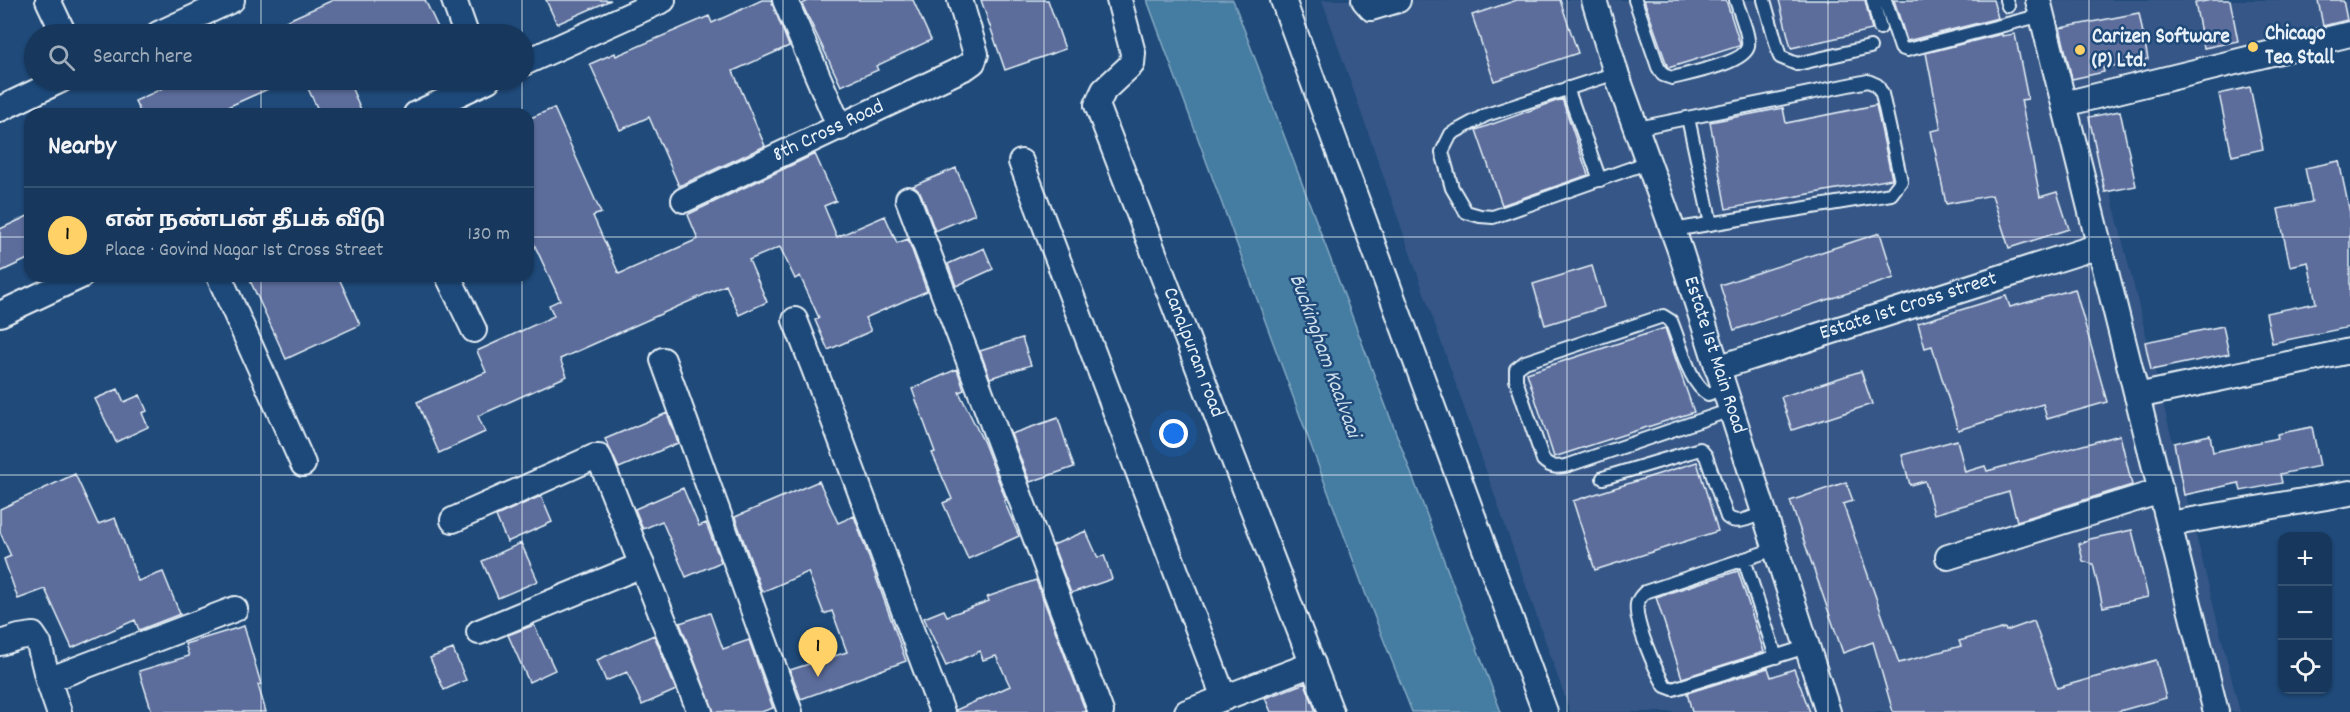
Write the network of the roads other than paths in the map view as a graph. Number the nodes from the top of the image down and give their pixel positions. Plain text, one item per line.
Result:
1 (48, 0) edge
2 (232, 0) edge
3 (454, 0) edge
4 (663, 0) edge
5 (785, 0) edge
6 (960, 0) edge
7 (1119, 0) edge
8 (1282, 0) edge
9 (1398, 0) edge
10 (1594, 0) edge
11 (1635, 0) edge
12 (1736, 0) edge
13 (1764, 0) edge
14 (1873, 0) edge
15 (1885, 0) edge
16 (1370, 4) edge
17 (2040, 7) edge
18 (59, 24) edge
19 (180, 24) edge
20 (462, 24) edge
21 (1880, 28) dead end
22 (2350, 34) edge
23 (1870, 47) dead end
24 (534, 58) edge
25 (1616, 73) junction
26 (1567, 88) junction
27 (40, 90) edge
28 (465, 90) edge
29 (2064, 104) junction
30 (428, 108) edge
31 (0, 109) edge
32 (1688, 118) junction
33 (840, 128) junction
34 (1638, 128) junction
35 (1021, 162) dead end
36 (1649, 162) junction
37 (1600, 180) junction
38 (908, 199) dead end
39 (684, 200) dead end
40 (1711, 224) junction
41 (1673, 230) junction
42 (2100, 246) junction
43 (68, 282) edge
44 (222, 282) edge
45 (451, 282) edge
46 (0, 314) edge
47 (795, 320) dead end
48 (474, 330) dead end
49 (2350, 351) edge
50 (663, 360) dead end
51 (1724, 389) junction
52 (2137, 396) junction
53 (303, 464) dead end
54 (1603, 478) dead end
55 (2161, 491) junction
56 (2350, 493) edge
57 (1763, 513) junction
58 (453, 520) dead end
59 (2169, 524) junction
60 (1774, 549) junction
61 (1948, 557) dead end
62 (1744, 559) junction
63 (642, 565) junction
64 (235, 609) dead end
65 (479, 632) dead end
66 (0, 643) edge
67 (1806, 647) junction
68 (1776, 657) junction
69 (1313, 664) junction
70 (48, 680) junction
71 (1224, 698) junction
72 (59, 712) edge
73 (700, 712) edge
74 (790, 712) edge
75 (942, 712) edge
76 (1101, 712) edge
77 (1187, 712) edge
78 (1331, 712) edge
79 (1545, 712) edge
80 (1828, 712) edge
81 (2216, 712) edge

1 - 18 street
2 - 19 street
3 - 20 street
4 - 24 street
5 - 33 street
6 - 33 street, 8th Cross Road
7 - 69 street, Canalpuram road
8 - 79 street
9 - 16 street
10 - 25 street, Estate 1st Main Road
11 - 12 lane
13 - 23 lane
14 - 21 lane
15 - 17 lane
17 - 29 street
22 - 29 street
25 - 26 lane
25 - 34 street, Estate 1st Main Road
26 - 37 lane
26 - 37 lane
27 - 31 street
28 - 30 street
29 - 42 street
32 - 34 lane
32 - 40 lane
32 - 40 lane
33 - 39 street, 8th Cross Road
34 - 36 street, Estate 1st Main Road
35 - 71 street
36 - 37 lane
36 - 41 street, Estate 1st Main Road
38 - 76 street
40 - 41 lane
41 - 51 street, Estate 1st Main Road
42 - 51 street, Estate 1st Cross street
42 - 52 street
43 - 46 street
44 - 53 street
45 - 48 street
47 - 75 street
49 - 52 street
50 - 74 street
51 - 51 lane
51 - 57 street, Estate 1st Main Road
52 - 55 street
54 - 57 lane
55 - 59 street
55 - 61 street
56 - 59 street
57 - 60 street, Estate 1st Main Road
58 - 63 street
59 - 81 street
60 - 62 lane
60 - 67 street, Estate 1st Main Road
62 - 68 lane
62 - 68 lane
63 - 65 street
63 - 73 street
64 - 70 street
66 - 70 street
67 - 68 lane
67 - 80 street, Estate 1st Main Road
69 - 71 street
69 - 78 street, Canalpuram road
70 - 72 street
71 - 77 street

